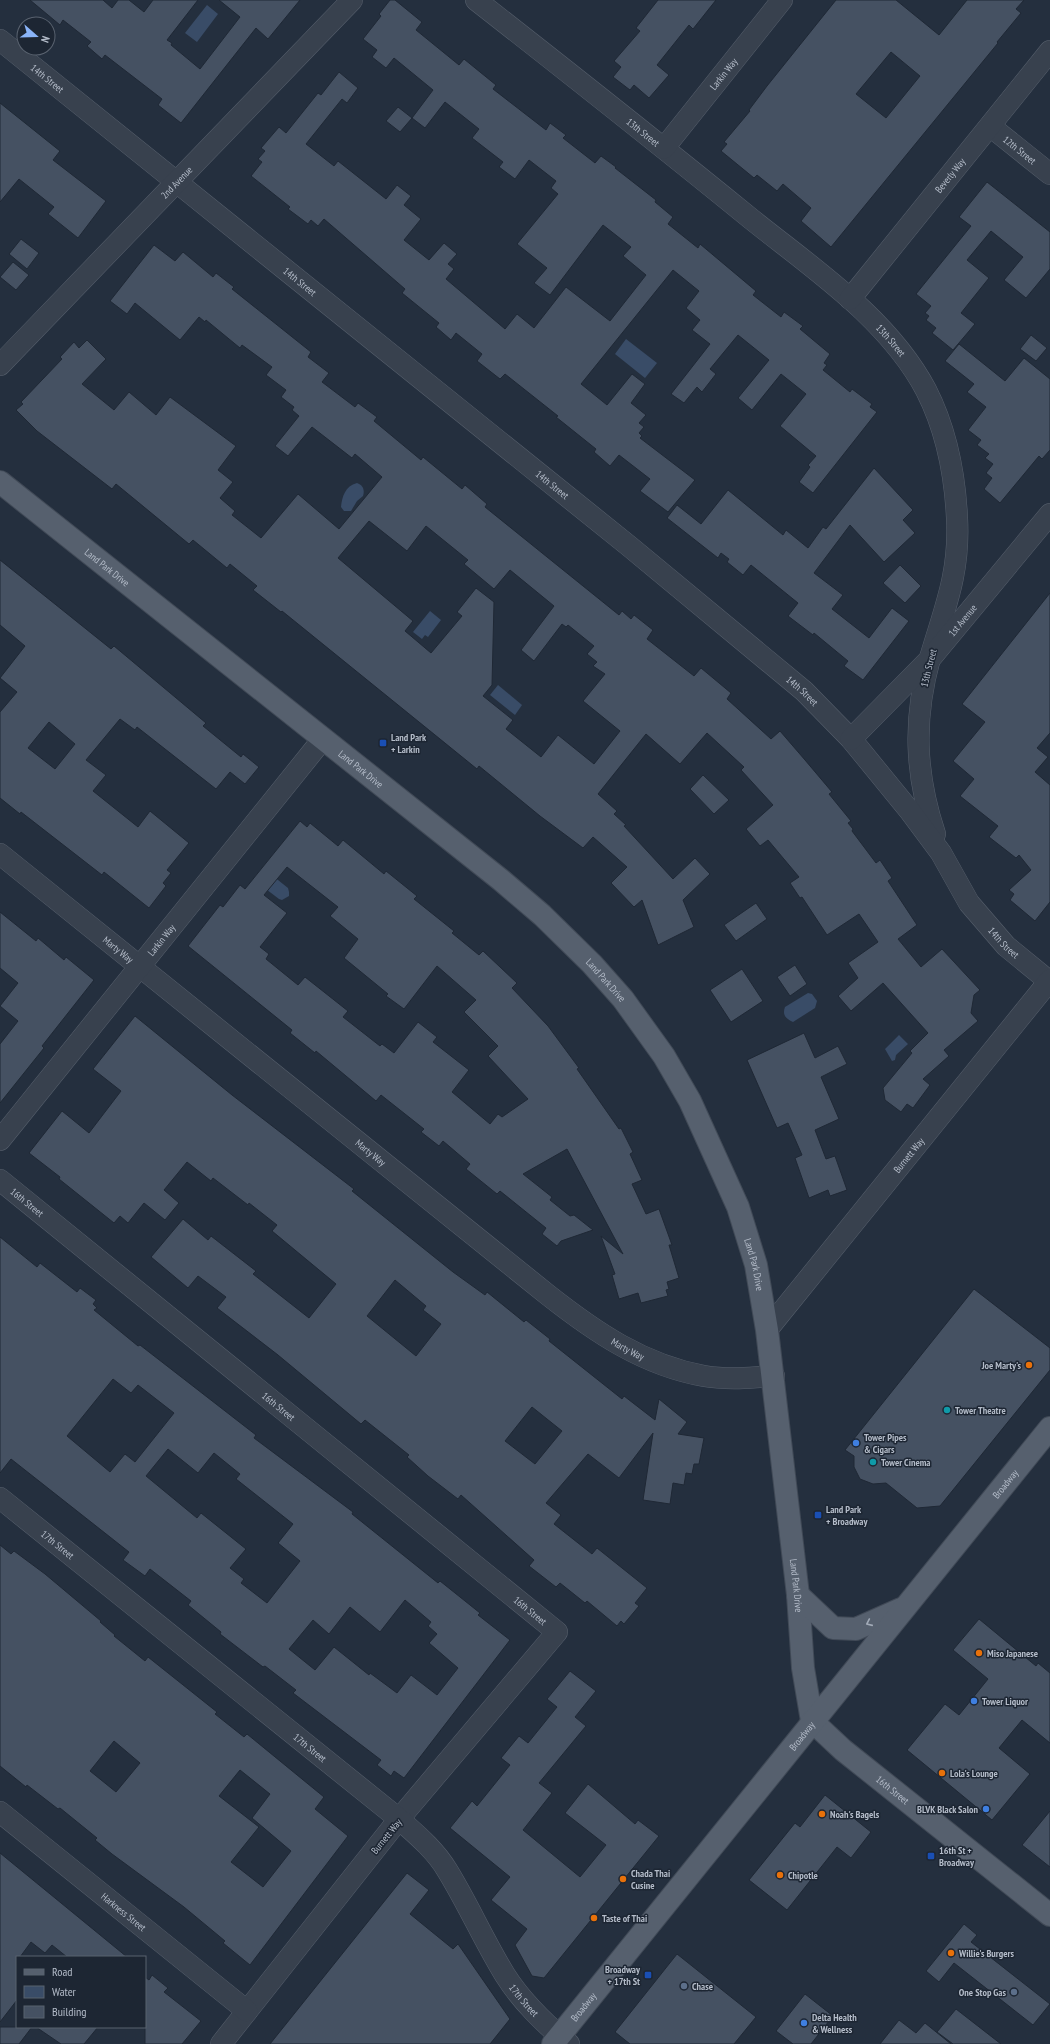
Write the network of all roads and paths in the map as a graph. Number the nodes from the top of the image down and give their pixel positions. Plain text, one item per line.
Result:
1 (352, 0) edge
2 (476, 0) edge
3 (782, 0) edge
4 (0, 40) edge
5 (1050, 51) edge
6 (990, 126) junction
7 (664, 148) junction
8 (1050, 174) edge
9 (176, 182) junction
10 (850, 299) junction
11 (0, 365) edge
12 (0, 482) edge
13 (1050, 514) edge
14 (930, 659) junction
15 (852, 738) junction
16 (322, 740) junction
17 (941, 853) junction
18 (0, 854) edge
19 (139, 966) junction
20 (1050, 981) edge
21 (0, 1140) edge
22 (0, 1180) edge
23 (767, 1330) junction
24 (774, 1376) junction
25 (1050, 1428) edge
26 (0, 1498) edge
27 (798, 1595) junction
28 (904, 1608) junction
29 (556, 1632) joint
30 (812, 1721) junction
31 (0, 1812) edge
32 (400, 1819) junction
33 (1050, 1915) edge
34 (247, 2011) junction
35 (560, 2041) edge
36 (220, 2044) edge

1 - 9 street, 2nd Avenue
2 - 7 street, 13th Street
3 - 7 street, Larkin Way
4 - 9 street, 14th Street
5 - 6 street, Beverly Way
6 - 8 street, 12th Street
6 - 10 street, Beverly Way
7 - 10 street, 13th Street
9 - 11 street, 2nd Avenue
9 - 15 street, 14th Street
10 - 14 street, 13th Street
12 - 16 main road, Land Park Drive
13 - 14 street, 1st Avenue
14 - 15 street, 1st Avenue
14 - 17 street, 13th Street
15 - 17 street, 14th Street
16 - 19 street, Larkin Way
16 - 23 main road, Land Park Drive
17 - 20 street, 14th Street
18 - 19 street, Marty Way
19 - 21 street, Larkin Way
19 - 24 street, Marty Way
20 - 23 street, Burnett Way
22 - 29 street, 16th Street
23 - 24 main road, Land Park Drive
24 - 27 main road, Land Park Drive
25 - 28 main road, Broadway
26 - 32 street, 17th Street
28 -> 27 main road
27 - 30 main road, Land Park Drive
28 - 30 main road, Broadway
29 - 32 street, Burnett Way
30 - 33 main road, 16th Street
30 - 35 main road, Broadway
31 - 34 street, Harkness Street
32 - 34 street, Burnett Way
32 - 35 street, 17th Street
34 - 36 street, Burnett Way

